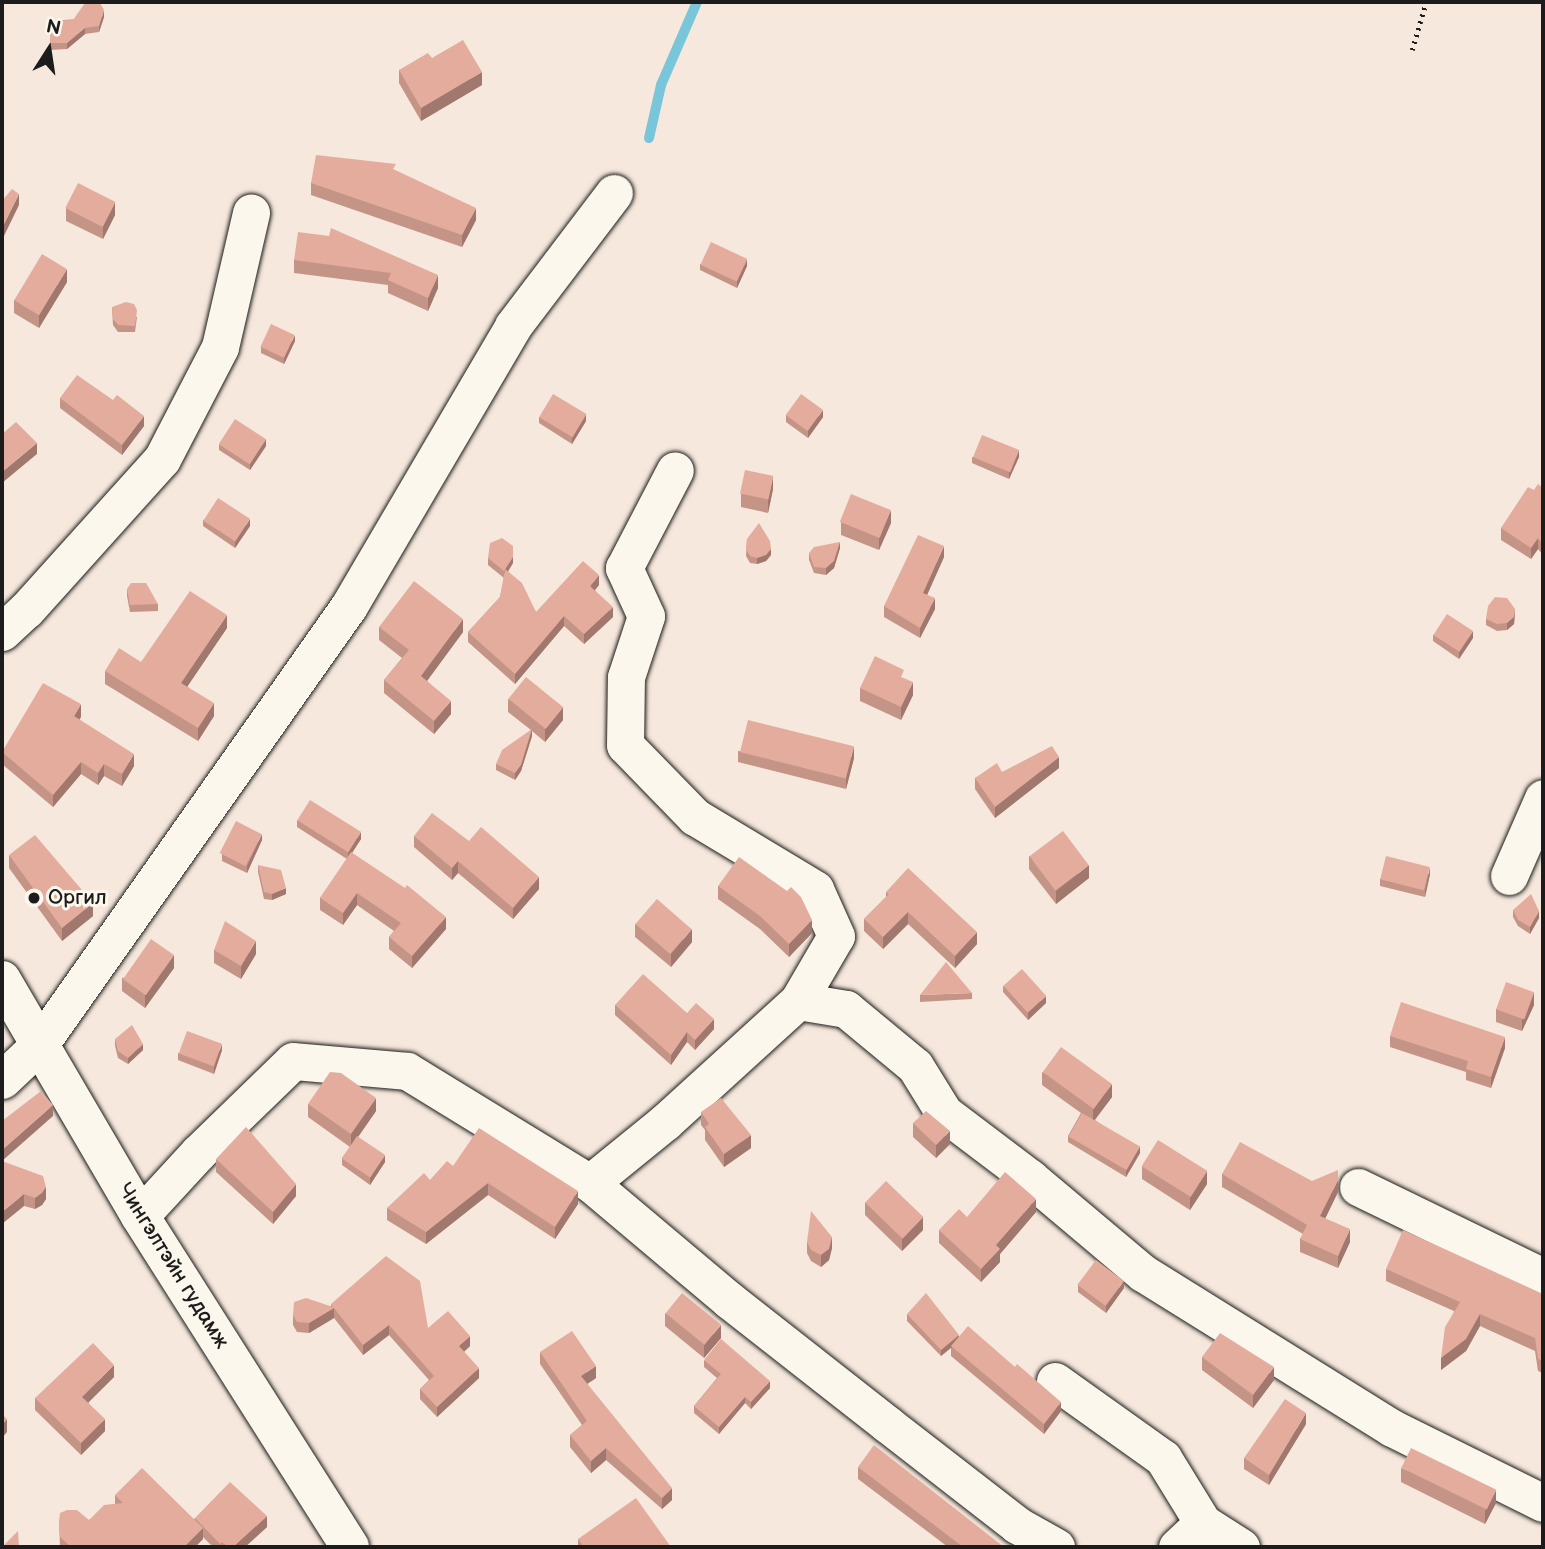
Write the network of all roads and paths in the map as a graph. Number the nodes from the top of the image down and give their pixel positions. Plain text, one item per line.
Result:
1 (1426, 2) edge
2 (1412, 50) dead end
3 (614, 193) dead end
4 (251, 213) dead end
5 (675, 470) dead end
6 (2, 632) edge
7 (1543, 798) edge
8 (1509, 876) dead end
9 (2, 980) edge
10 (798, 1001) junction
11 (40, 1044) junction
12 (2, 1080) edge
13 (590, 1183) junction
14 (1358, 1187) dead end
15 (140, 1216) junction
16 (1543, 1278) edge
17 (1055, 1381) dead end
18 (1543, 1503) edge
19 (1190, 1535) edge
20 (350, 1547) edge
21 (1056, 1547) edge
22 (1241, 1547) edge

1 - 2 path
3 - 11 street
4 - 6 street
5 - 10 street
7 - 8 street
9 - 11 main road, Чингэлтэйн гудамж
10 - 13 street
10 - 18 street
11 - 12 street
11 - 15 main road, Чингэлтэйн гудамж
13 - 15 street
13 - 21 street
14 - 16 street
15 - 20 main road, Чингэлтэйн гудамж
17 - 19 street
19 - 22 street

